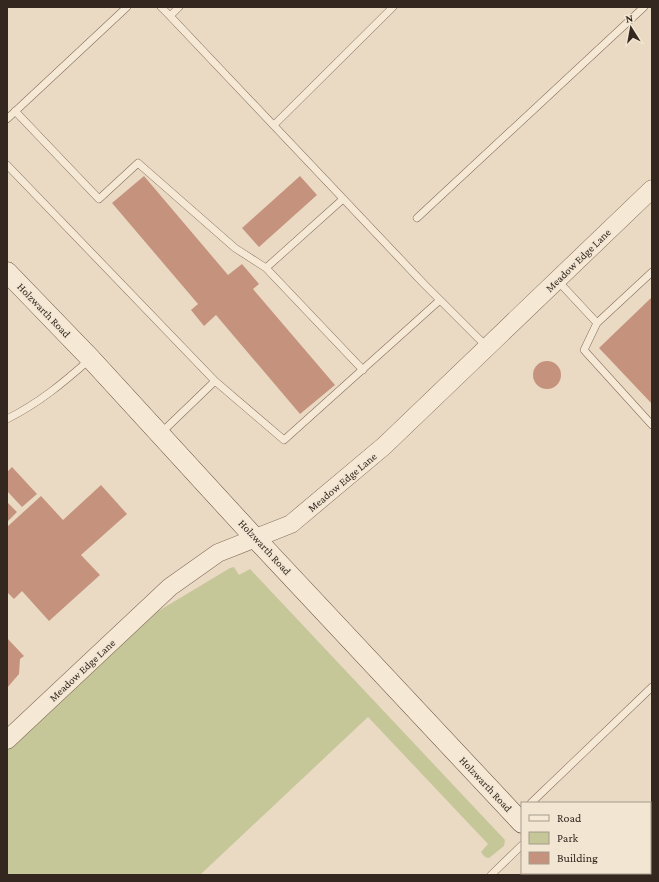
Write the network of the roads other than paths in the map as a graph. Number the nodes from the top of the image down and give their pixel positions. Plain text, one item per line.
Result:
1 (127, 7) edge
2 (161, 7) edge
3 (179, 7) edge
4 (393, 7) edge
5 (644, 7) edge
6 (170, 16) junction
7 (15, 111) junction
8 (7, 119) edge
9 (274, 125) junction
10 (7, 165) edge
11 (652, 189) edge
12 (343, 199) junction
13 (417, 218) dead end
14 (266, 268) junction
15 (7, 272) edge
16 (652, 272) edge
17 (557, 280) junction
18 (440, 300) junction
19 (597, 322) junction
20 (487, 347) junction
21 (91, 358) junction
22 (362, 370) junction
23 (215, 381) junction
24 (7, 419) edge
25 (652, 425) edge
26 (160, 434) junction
27 (255, 538) junction
28 (652, 687) edge
29 (7, 740) edge
30 (532, 802) edge
31 (520, 817) edge
32 (521, 846) edge
33 (491, 875) edge

1 - 7 lane
2 - 6 lane
3 - 6 lane
4 - 9 lane
5 - 13 lane
6 - 9 lane
7 - 8 lane
7 - 14 lane
9 - 12 lane
10 - 23 lane
11 - 17 street, Meadow Edge Lane
12 - 14 lane
12 - 18 lane
14 - 22 lane
15 - 21 main road, Holzwarth Road
16 - 19 lane
17 - 19 lane
17 - 20 street, Meadow Edge Lane
18 - 20 lane
18 - 22 lane
19 - 25 lane
20 - 27 street, Meadow Edge Lane
21 - 24 lane
21 - 26 main road, Holzwarth Road
22 - 23 lane
23 - 26 lane
26 - 27 main road, Holzwarth Road
27 - 29 street, Meadow Edge Lane
27 - 31 main road, Holzwarth Road
28 - 30 lane
32 - 33 lane

